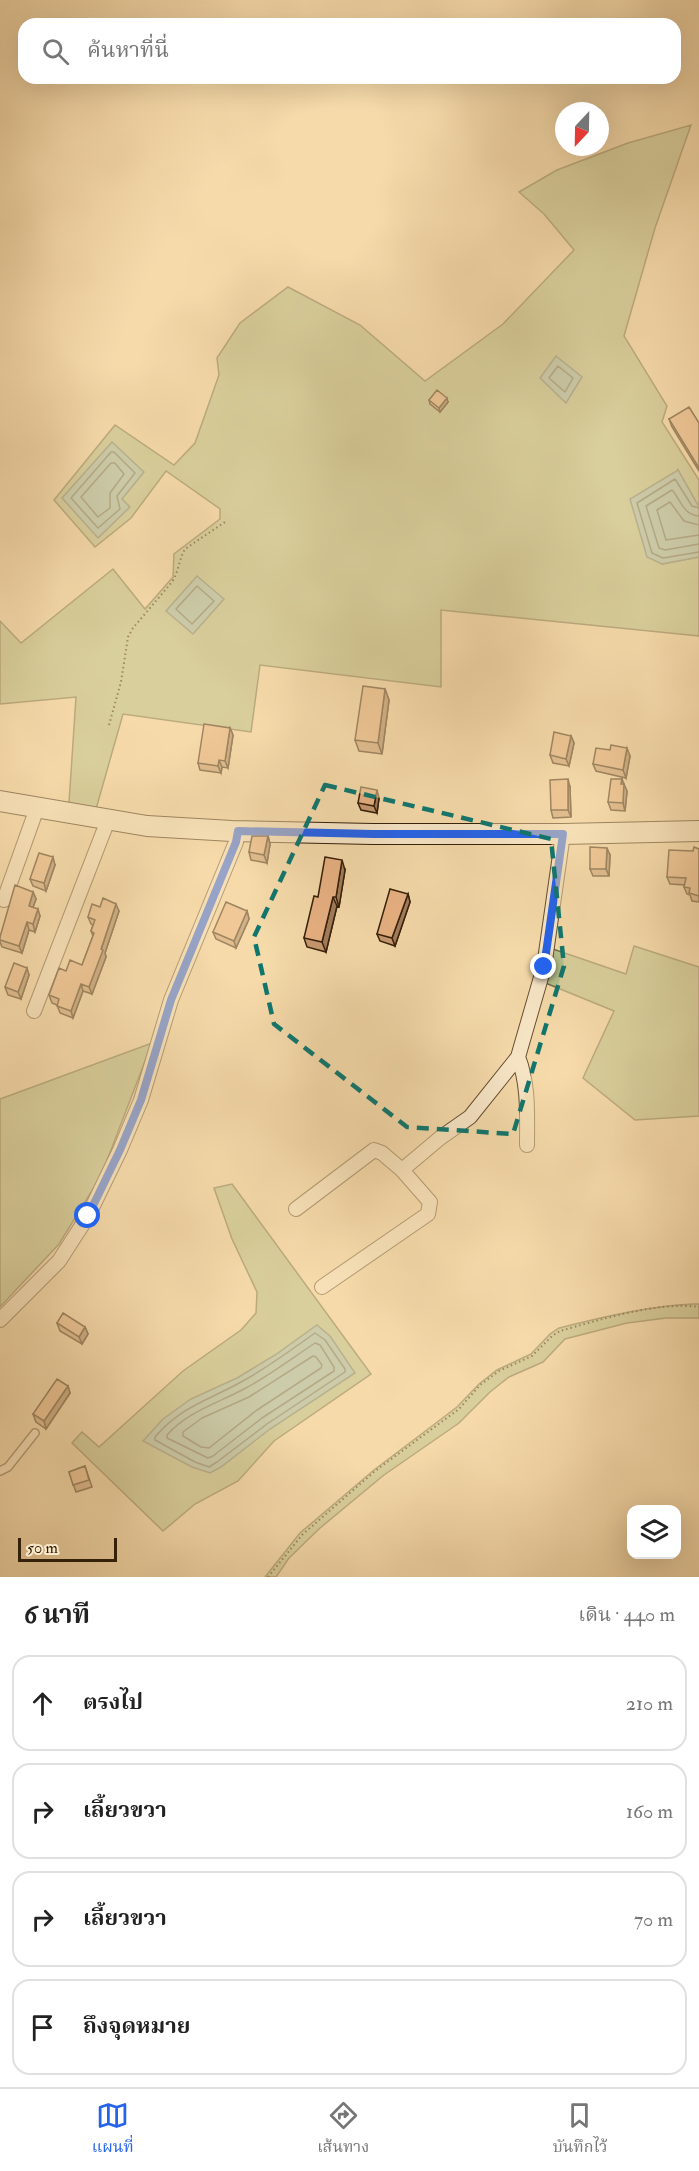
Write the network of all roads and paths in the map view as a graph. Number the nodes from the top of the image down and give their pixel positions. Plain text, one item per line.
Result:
1 (225, 522) dead end
2 (109, 725) dead end
3 (0, 801) edge
4 (37, 808) junction
5 (108, 820) junction
6 (238, 831) junction
7 (699, 831) edge
8 (563, 834) junction
9 (4, 900) dead end
10 (34, 1011) dead end
11 (518, 1057) junction
12 (527, 1145) dead end
13 (402, 1170) junction
14 (296, 1209) dead end
15 (322, 1287) dead end
16 (699, 1307) edge
17 (0, 1320) edge
18 (35, 1433) dead end
19 (0, 1471) edge
20 (268, 1577) edge

1 - 2 path
3 - 4 street
4 - 5 street
4 - 9 street
5 - 6 street
5 - 10 street
6 - 8 street
6 - 17 street
7 - 8 street
8 - 11 street
11 - 12 street
11 - 13 street
13 - 14 street
13 - 15 street
16 - 20 path
18 - 19 lane

